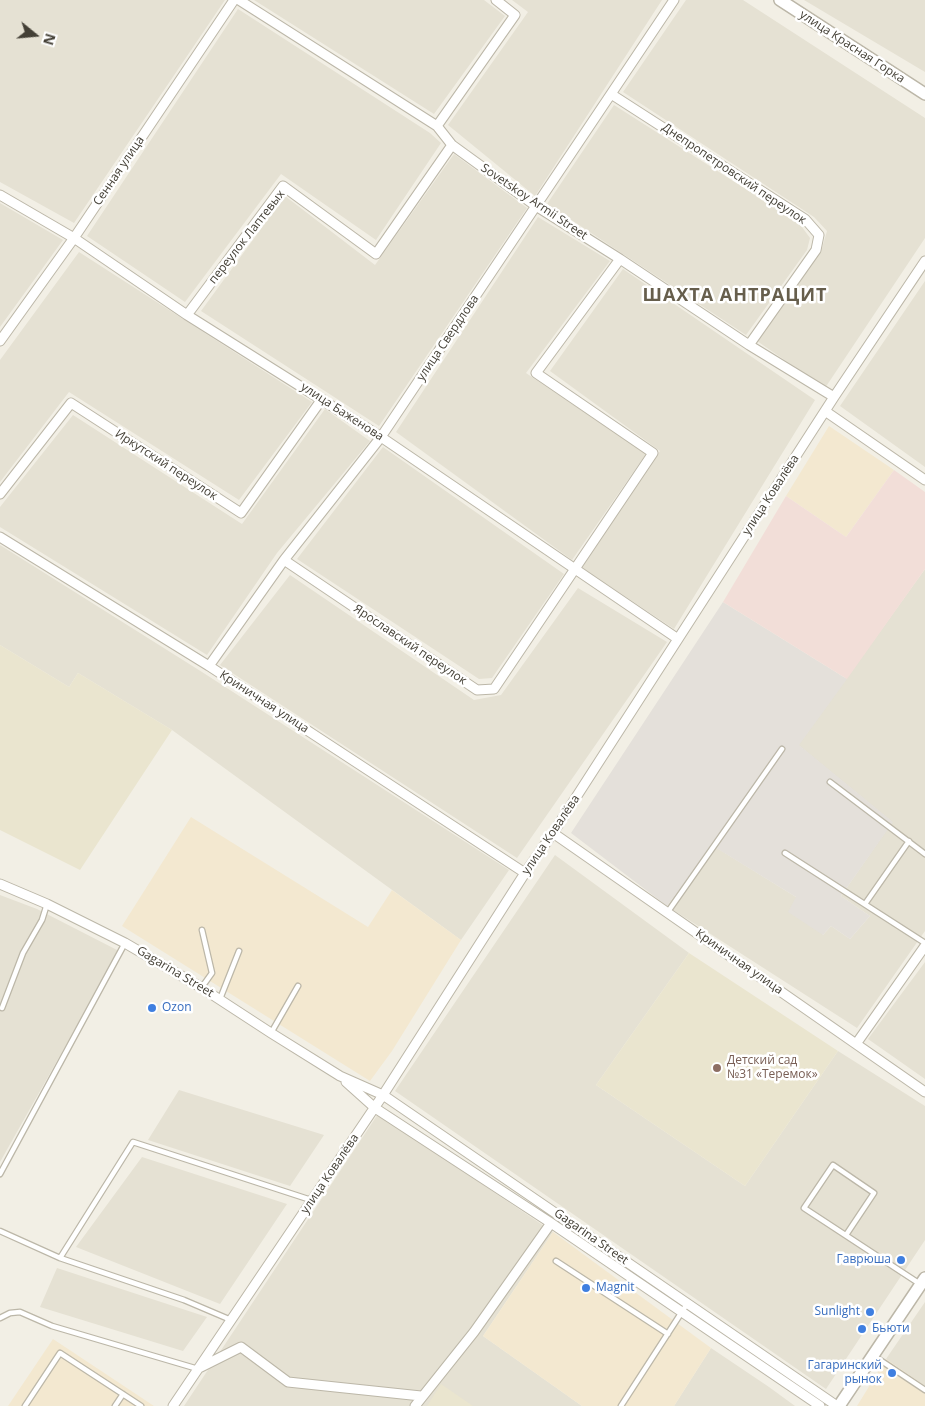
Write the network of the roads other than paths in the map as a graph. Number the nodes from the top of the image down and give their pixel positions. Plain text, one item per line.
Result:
1 (234, 0) edge
2 (239, 0) edge
3 (496, 0) edge
4 (674, 0) edge
5 (780, 0) edge
6 (611, 94) junction
7 (925, 94) edge
8 (436, 126) junction
9 (452, 145) junction
10 (0, 195) edge
11 (536, 206) junction
12 (74, 238) junction
13 (620, 259) junction
14 (925, 261) edge
15 (187, 315) junction
16 (0, 341) edge
17 (749, 345) junction
18 (834, 397) junction
19 (322, 399) junction
20 (825, 411) junction
21 (381, 437) junction
22 (925, 480) edge
23 (0, 494) edge
24 (0, 537) edge
25 (284, 560) junction
26 (574, 570) junction
27 (678, 639) junction
28 (209, 666) junction
29 (782, 749) dead end
30 (830, 782) dead end
31 (553, 833) junction
32 (908, 841) junction
33 (785, 853) dead end
34 (925, 854) edge
35 (525, 873) junction
36 (0, 884) edge
37 (47, 904) junction
38 (865, 904) junction
39 (667, 913) junction
40 (202, 930) dead end
41 (125, 943) junction
42 (925, 944) edge
43 (239, 951) dead end
44 (298, 986) dead end
45 (202, 988) junction
46 (219, 1000) junction
47 (2, 1008) dead end
48 (271, 1033) junction
49 (856, 1044) junction
50 (340, 1076) junction
51 (925, 1092) edge
52 (383, 1096) junction
53 (375, 1108) junction
54 (0, 1174) edge
55 (311, 1200) junction
56 (551, 1223) junction
57 (0, 1231) edge
58 (846, 1235) junction
59 (60, 1258) junction
60 (556, 1261) dead end
61 (923, 1281) edge
62 (687, 1304) junction
63 (681, 1312) junction
64 (0, 1318) edge
65 (230, 1320) junction
66 (668, 1334) junction
67 (873, 1356) junction
68 (198, 1369) junction
69 (925, 1390) edge
70 (123, 1394) junction
71 (421, 1396) junction
72 (25, 1406) edge
73 (115, 1406) edge
74 (141, 1406) edge
75 (173, 1406) edge
76 (415, 1406) edge
77 (621, 1406) edge
78 (820, 1406) edge
79 (838, 1406) edge

1 - 12 street, Сенная улица
2 - 8 street, Sovetskoy Armii Street
3 - 8 street
4 - 6 street, улица Свердлова
5 - 7 street, улица Красная Горка
6 - 11 street, улица Свердлова
6 - 17 street, Днепропетровский переулок
8 - 9 street, Sovetskoy Armii Street
9 - 11 street, Sovetskoy Armii Street
9 - 15 street, переулок Лаптевых
10 - 12 street, улица Баженова
11 - 13 street, Sovetskoy Armii Street
11 - 21 street, улица Свердлова
12 - 15 street, улица Баженова
12 - 16 street, Сенная улица
13 - 17 street, Sovetskoy Armii Street
13 - 26 street
14 - 18 street, улица Ковалёва
15 - 19 street, улица Баженова
17 - 18 street, Sovetskoy Armii Street
18 - 20 street, улица Ковалёва
19 - 21 street, улица Баженова
19 - 23 street, Иркутский переулок
20 - 22 street
20 - 27 street, улица Ковалёва
21 - 25 street, улица Свердлова
21 - 26 street, улица Баженова
24 - 28 street, Криничная улица
25 - 26 street, Ярославский переулок
25 - 28 street, улица Свердлова
26 - 27 street, улица Баженова
27 - 31 street, улица Ковалёва
28 - 35 street, Криничная улица
29 - 39 lane
30 - 32 lane
31 - 35 street, улица Ковалёва
31 - 39 street, Криничная улица
32 - 34 lane
32 - 38 lane
33 - 38 lane
35 - 52 street, улица Ковалёва
36 - 37 street, Gagarina Street
37 - 41 street, Gagarina Street
37 - 47 lane
38 - 42 lane
39 - 49 street, Криничная улица
40 - 45 lane
41 - 45 street, Gagarina Street
41 - 54 lane
42 - 49 street
43 - 46 lane
44 - 48 lane
45 - 46 street, Gagarina Street
46 - 48 street, Gagarina Street
48 - 50 street, Gagarina Street
49 - 51 street, Криничная улица
50 - 52 street, Gagarina Street
50 - 53 street, Gagarina Street
52 - 53 street, улица Ковалёва
52 - 62 street, Gagarina Street
53 - 55 street, улица Ковалёва
53 - 56 street, Gagarina Street
55 - 59 lane
55 - 65 street, улица Ковалёва
56 - 63 street, Gagarina Street
56 - 71 street
57 - 59 lane
58 - 58 lane
58 - 61 lane
59 - 65 lane
60 - 66 lane
61 - 67 street
62 - 63 lane
62 - 79 street, Gagarina Street
63 - 66 lane
63 - 78 street, Gagarina Street
64 - 68 lane
65 - 68 street, улица Ковалёва
66 - 77 lane
67 - 69 lane
67 - 79 street
68 - 71 street
68 - 75 street, улица Ковалёва
70 - 72 lane
70 - 73 lane
70 - 74 lane
71 - 76 street

